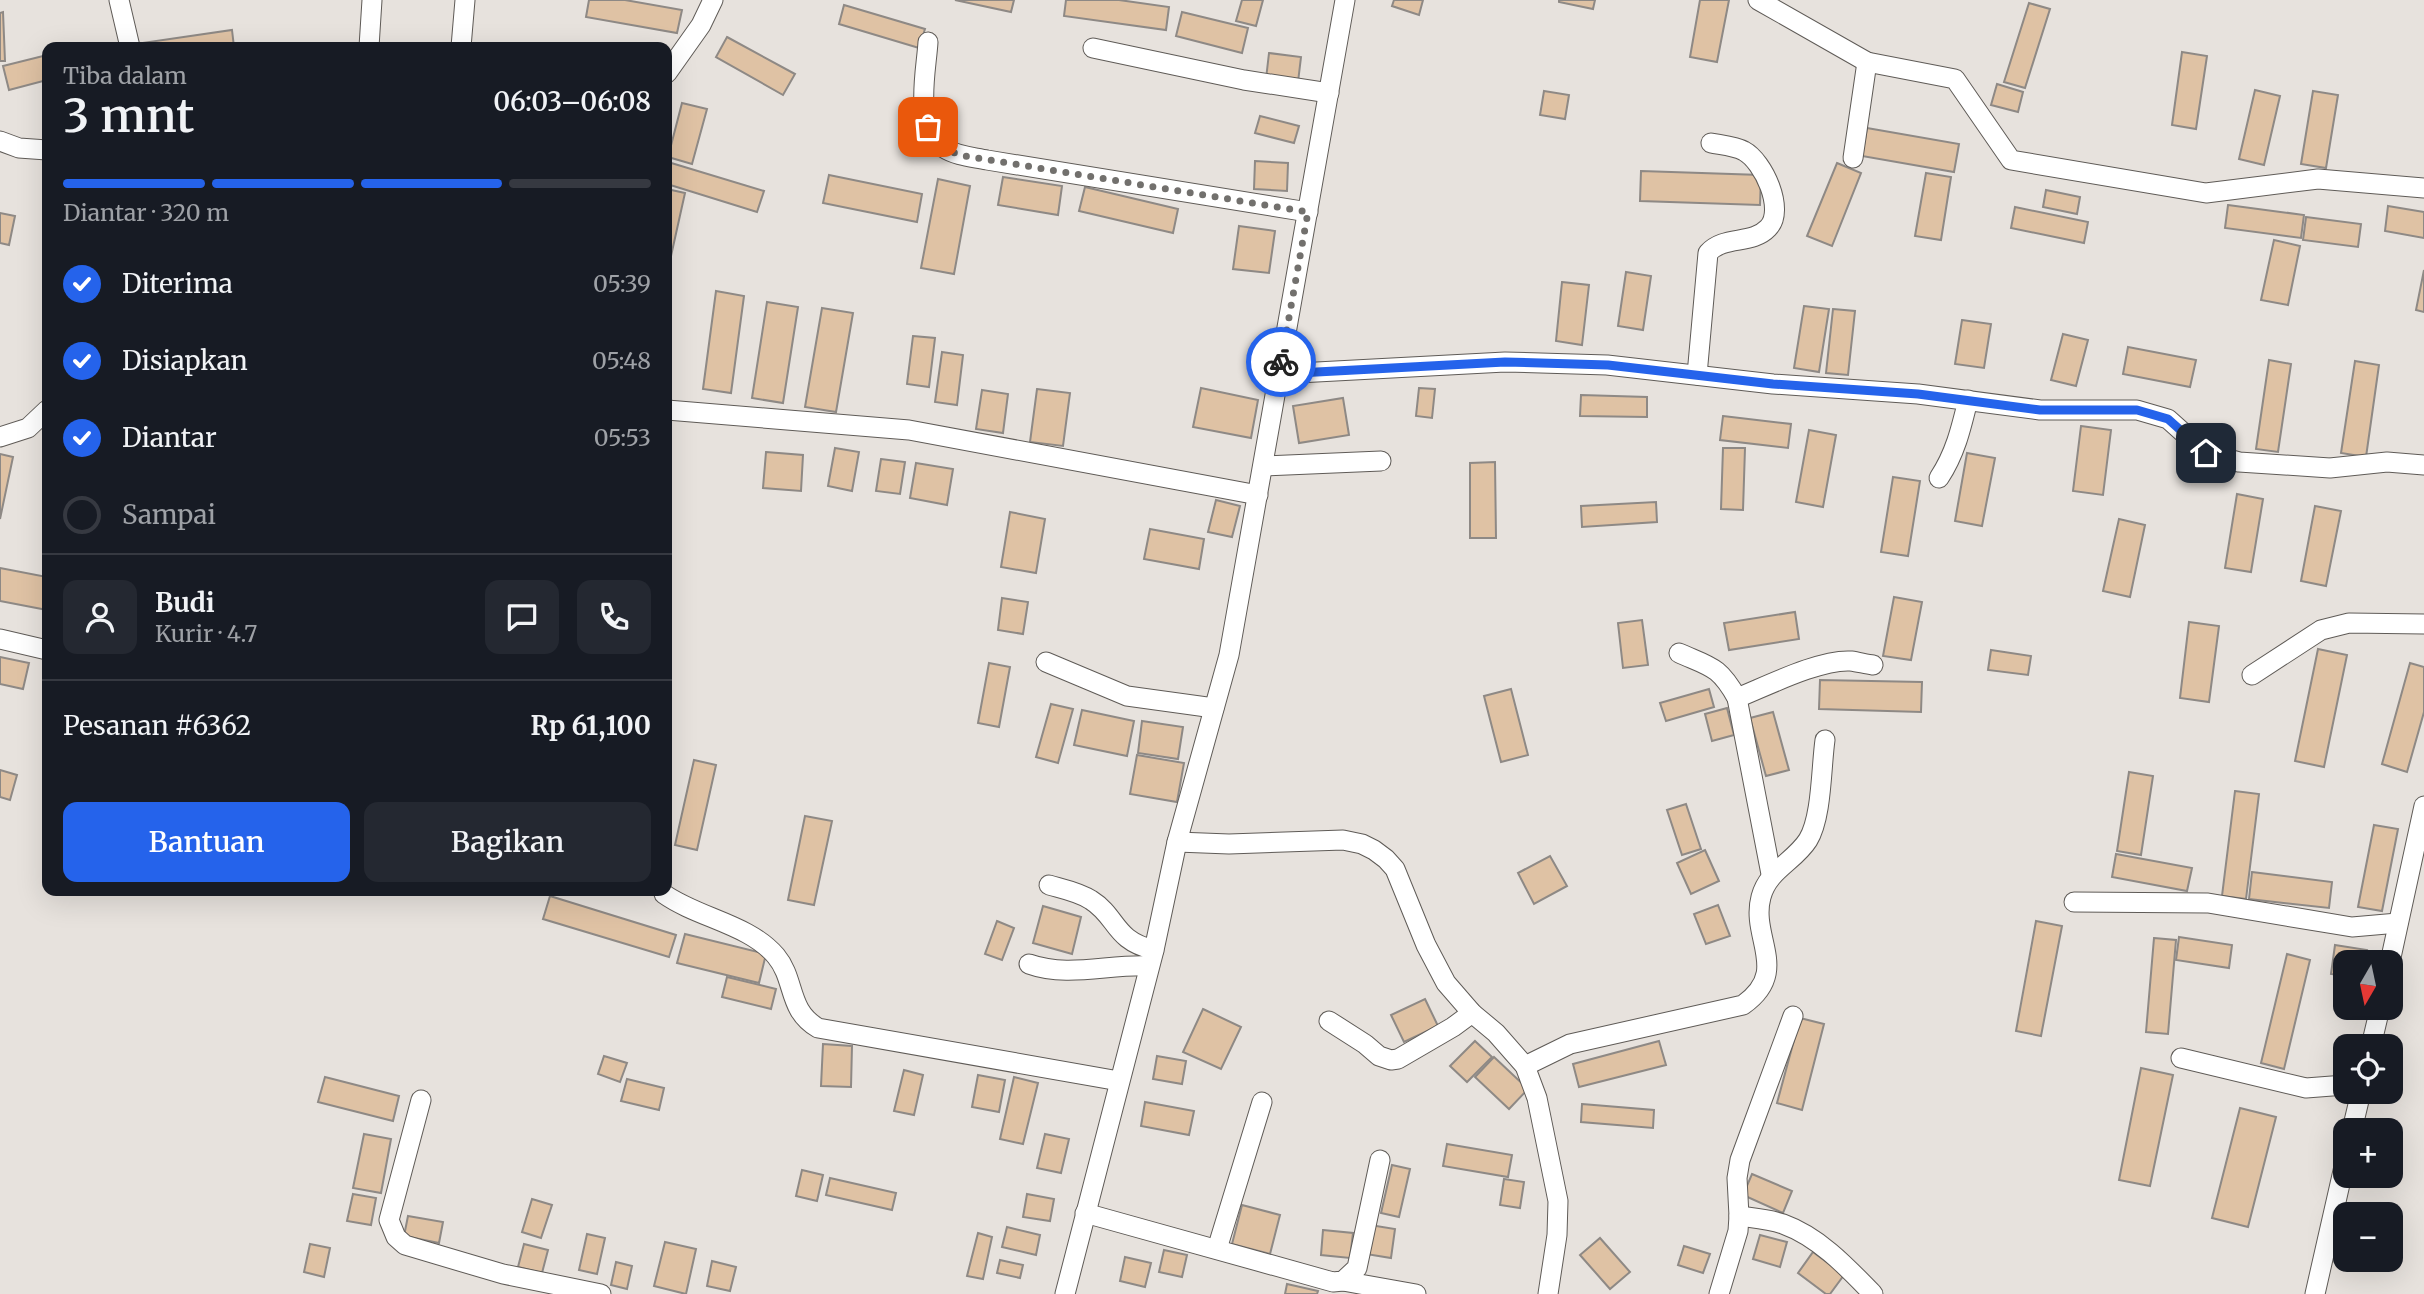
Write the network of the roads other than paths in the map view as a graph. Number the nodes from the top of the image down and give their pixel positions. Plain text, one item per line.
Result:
1 (119, 0) edge
2 (372, 0) edge
3 (465, 0) edge
4 (713, 0) edge
5 (1345, 0) edge
6 (1758, 0) edge
7 (129, 42) edge
8 (369, 42) edge
9 (461, 42) edge
10 (928, 42) dead end
11 (1093, 48) dead end
12 (1867, 62) junction
13 (672, 66) edge
14 (1329, 93) junction
15 (0, 141) edge
16 (1711, 143) dead end
17 (42, 150) edge
18 (1853, 158) dead end
19 (2424, 188) edge
20 (1308, 212) junction
21 (1279, 374) junction
22 (1697, 375) junction
23 (1968, 400) junction
24 (672, 410) edge
25 (42, 415) edge
26 (0, 437) edge
27 (1381, 461) dead end
28 (2424, 465) edge
29 (1263, 466) junction
30 (1938, 478) dead end
31 (1258, 495) junction
32 (2424, 624) edge
33 (0, 639) edge
34 (42, 649) edge
35 (1679, 653) dead end
36 (1046, 662) dead end
37 (1873, 666) dead end
38 (2252, 675) dead end
39 (1737, 698) junction
40 (1214, 708) junction
41 (1825, 740) dead end
42 (2424, 806) edge
43 (1177, 842) junction
44 (1771, 874) junction
45 (1049, 885) dead end
46 (667, 896) edge
47 (2074, 902) dead end
48 (2398, 923) junction
49 (2392, 950) edge
50 (1151, 958) junction
51 (1029, 964) dead end
52 (1472, 1013) junction
53 (1793, 1016) dead end
54 (1329, 1021) dead end
55 (2181, 1059) dead end
56 (1525, 1066) junction
57 (1119, 1081) junction
58 (2333, 1086) edge
59 (421, 1100) dead end
60 (1262, 1102) dead end
61 (1380, 1160) dead end
62 (2339, 1188) edge
63 (1084, 1213) junction
64 (1739, 1216) junction
65 (1217, 1249) junction
66 (1343, 1281) junction
67 (601, 1294) edge
68 (1065, 1294) edge
69 (1416, 1294) edge
70 (1548, 1294) edge
71 (1719, 1294) edge
72 (1873, 1294) edge
73 (2315, 1294) edge

1 - 7 street
2 - 8 street
3 - 9 street
4 - 13 street
5 - 14 street
6 - 12 street
10 - 20 street
11 - 14 street
12 - 18 street
12 - 19 street
14 - 20 street
15 - 17 street
16 - 22 street
20 - 21 street
21 - 22 street
21 - 29 street
22 - 23 street
23 - 28 street
23 - 30 street
24 - 31 street
25 - 26 street
27 - 29 street
29 - 31 street
31 - 40 street
32 - 38 street
33 - 34 street
35 - 39 street
36 - 40 street
37 - 39 street
39 - 44 street
40 - 43 street
41 - 44 street
42 - 48 street
43 - 50 street
43 - 52 street
44 - 56 street
45 - 50 street
46 - 57 street
47 - 48 street
48 - 49 street
50 - 51 street
50 - 57 street
52 - 54 street
52 - 56 street
53 - 64 street
55 - 58 street
56 - 70 street
57 - 63 street
59 - 67 street
60 - 65 street
61 - 66 street
62 - 73 street
63 - 65 street
63 - 68 street
64 - 71 street
64 - 72 street
65 - 66 street
66 - 69 street

